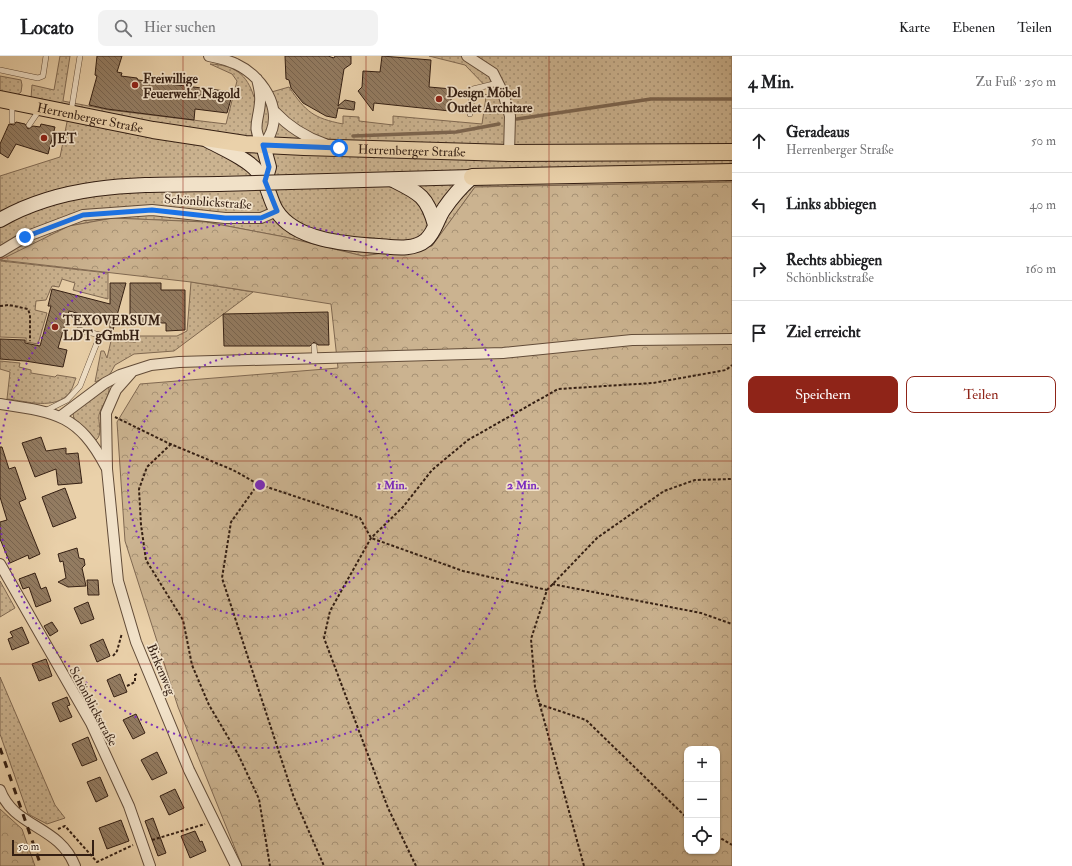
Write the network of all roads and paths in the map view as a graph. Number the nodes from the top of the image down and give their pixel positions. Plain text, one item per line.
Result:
1 (46, 56) edge
2 (80, 56) edge
3 (209, 56) edge
4 (467, 56) edge
5 (0, 70) edge
6 (257, 79) junction
7 (498, 83) junction
8 (6, 100) edge
9 (40, 108) junction
10 (275, 112) junction
11 (71, 114) junction
12 (470, 114) dead end
13 (12, 121) dead end
14 (29, 125) dead end
15 (203, 138) junction
16 (263, 145) junction
17 (339, 148) junction
18 (732, 152) edge
19 (509, 153) junction
20 (732, 172) edge
21 (261, 176) junction
22 (472, 177) junction
23 (391, 179) junction
24 (277, 211) junction
25 (0, 220) edge
26 (435, 226) junction
27 (0, 252) edge
28 (0, 306) edge
29 (79, 330) dead end
30 (732, 339) edge
31 (30, 341) dead end
32 (314, 346) dead end
33 (315, 358) junction
34 (732, 365) edge
35 (131, 373) junction
36 (0, 404) edge
37 (45, 411) junction
38 (106, 413) junction
39 (61, 416) junction
40 (172, 444) junction
41 (107, 469) junction
42 (732, 479) edge
43 (258, 484) junction
44 (371, 538) junction
45 (0, 564) edge
46 (552, 584) junction
47 (548, 590) junction
48 (732, 624) edge
49 (131, 625) junction
50 (113, 656) dead end
51 (147, 667) junction
52 (127, 686) dead end
53 (539, 704) junction
54 (0, 790) edge
55 (684, 815) edge
56 (214, 821) junction
57 (48, 833) junction
58 (720, 838) edge
59 (141, 841) junction
60 (732, 845) edge
61 (75, 866) edge
62 (150, 866) edge
63 (236, 866) edge
64 (270, 866) edge
65 (324, 866) edge
66 (416, 866) edge
67 (584, 866) edge

1 - 5 lane
2 - 11 lane
3 - 6 street
4 - 7 street
6 - 10 street
6 - 16 street
7 - 12 lane
7 - 19 street
8 - 9 main road, Herrenberger Straße
8 - 13 lane
9 - 11 main road, Herrenberger Straße
9 - 14 lane
10 - 16 street
10 - 17 street
11 - 15 main road, Herrenberger Straße
15 - 16 main road, Herrenberger Straße
15 - 21 main road
16 - 17 main road, Herrenberger Straße
16 - 21 main road
17 - 19 main road, Herrenberger Straße
18 - 19 main road, Herrenberger Straße
20 - 22 main road, Herrenberger Straße
21 - 24 main road
22 - 23 main road, Herrenberger Straße
22 - 26 main road
23 - 25 main road, Herrenberger Straße, bridge
23 - 26 main road
24 - 26 main road
24 - 27 street, Schönblickstraße
28 - 31 path
29 - 37 lane
30 - 33 street
32 - 33 lane
33 - 35 street
34 - 44 path
35 - 38 street
35 - 39 street
36 - 37 street
37 - 39 street
38 - 40 path
38 - 41 street, Birkenweg
39 - 41 street
40 - 43 path
40 - 64 path
41 - 49 street, Birkenweg
42 - 46 path
43 - 44 path
43 - 65 path
44 - 47 path
44 - 66 path
45 - 59 street, Schönblickstraße
46 - 47 path
46 - 48 path
47 - 53 path
49 - 50 path
49 - 51 street, Birkenweg
51 - 52 path
51 - 56 street, Birkenweg
53 - 55 path
53 - 67 path
54 - 57 street
56 - 59 path
56 - 63 street, Birkenweg
57 - 59 path
57 - 61 street
58 - 60 path
59 - 62 street, Schönblickstraße

